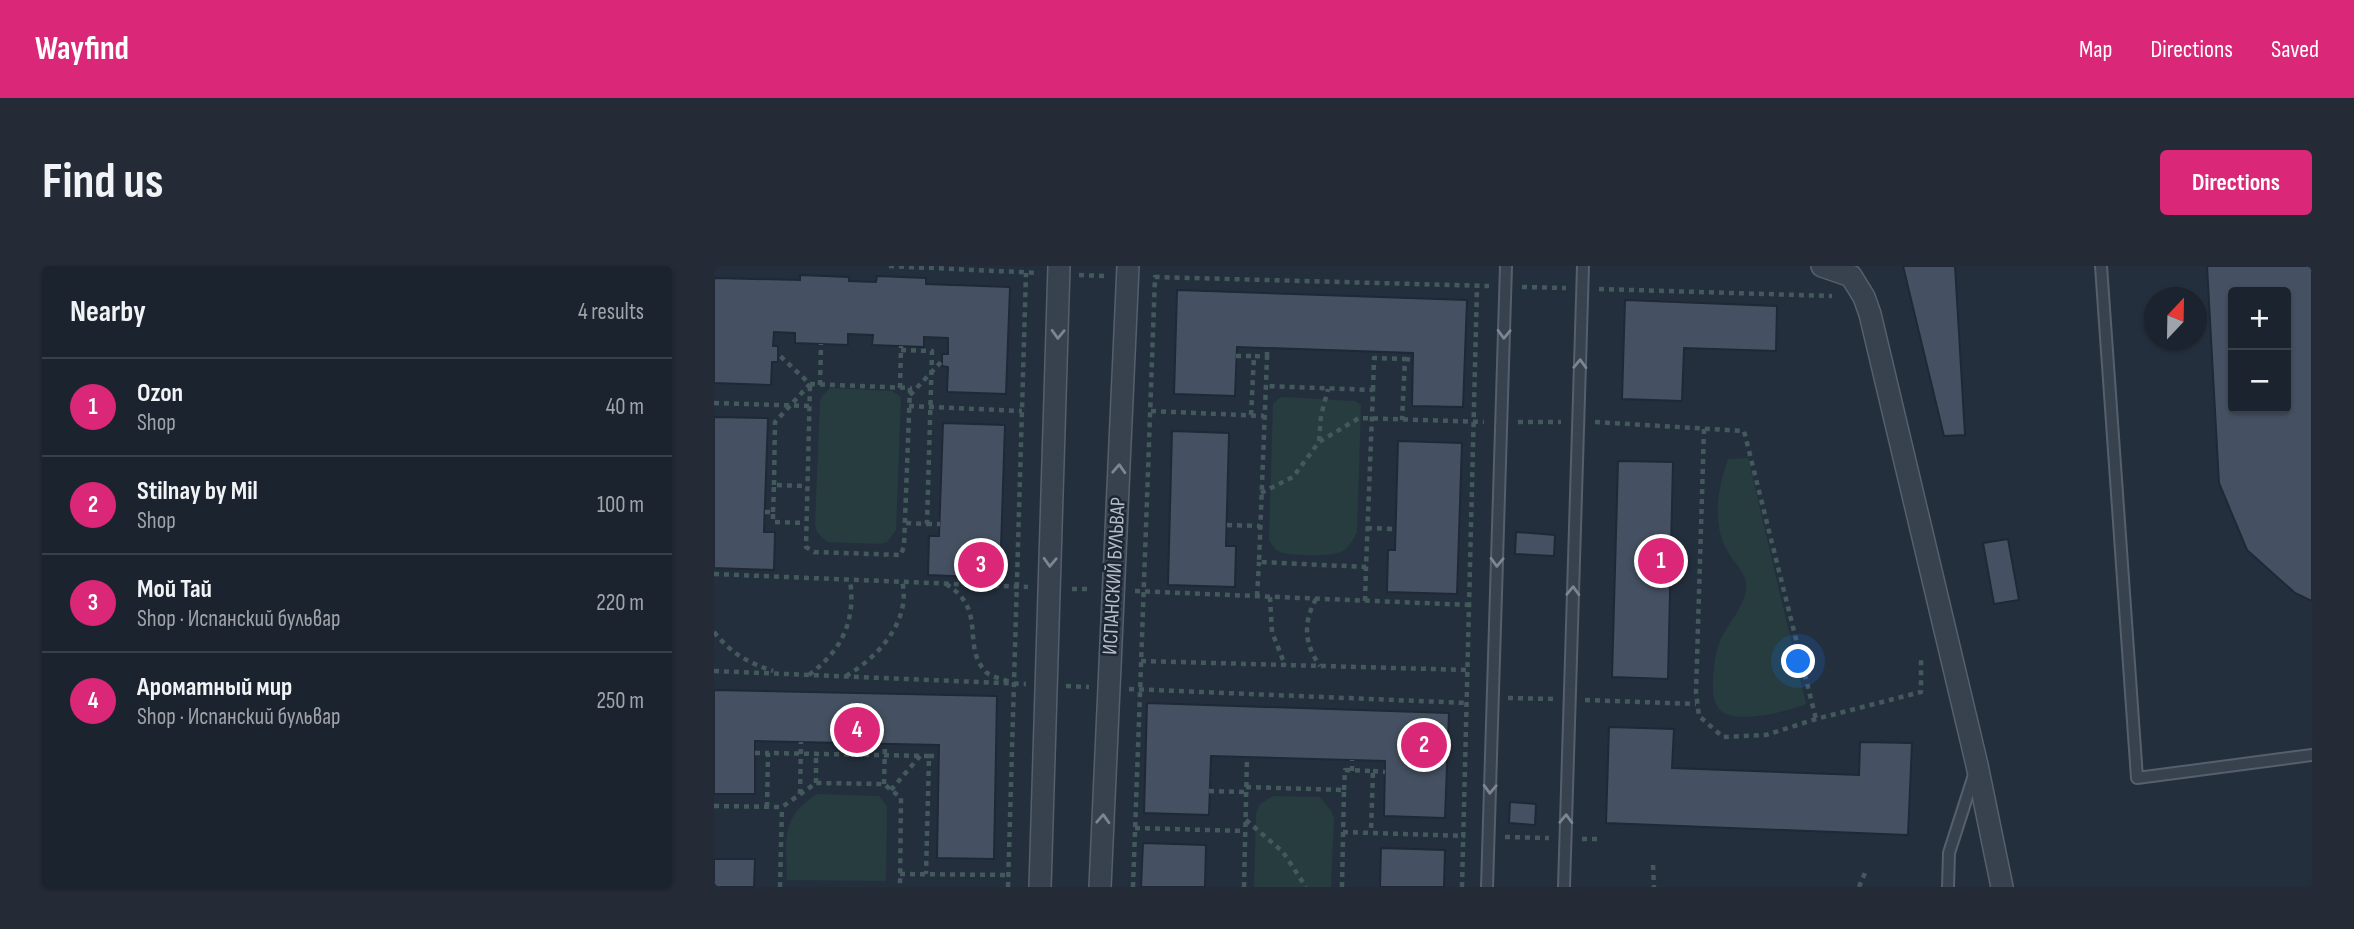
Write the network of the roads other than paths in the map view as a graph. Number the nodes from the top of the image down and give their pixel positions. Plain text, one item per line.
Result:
1 (1506, 266) edge
2 (1583, 266) edge
3 (1822, 266) edge
4 (2101, 266) edge
5 (1060, 270) edge
6 (1128, 271) edge
7 (2312, 755) edge
8 (1977, 765) junction
9 (1040, 887) edge
10 (1100, 887) edge
11 (1486, 887) edge
12 (1564, 887) edge
13 (1948, 887) edge
14 (2001, 887) edge

1 -> 11 lane
12 -> 2 lane
3 - 8 street
4 - 7 lane
5 -> 9 street
10 -> 6 street, ИСПАНСКИЙ БУЛЬВАР
8 - 13 lane
8 - 14 street

